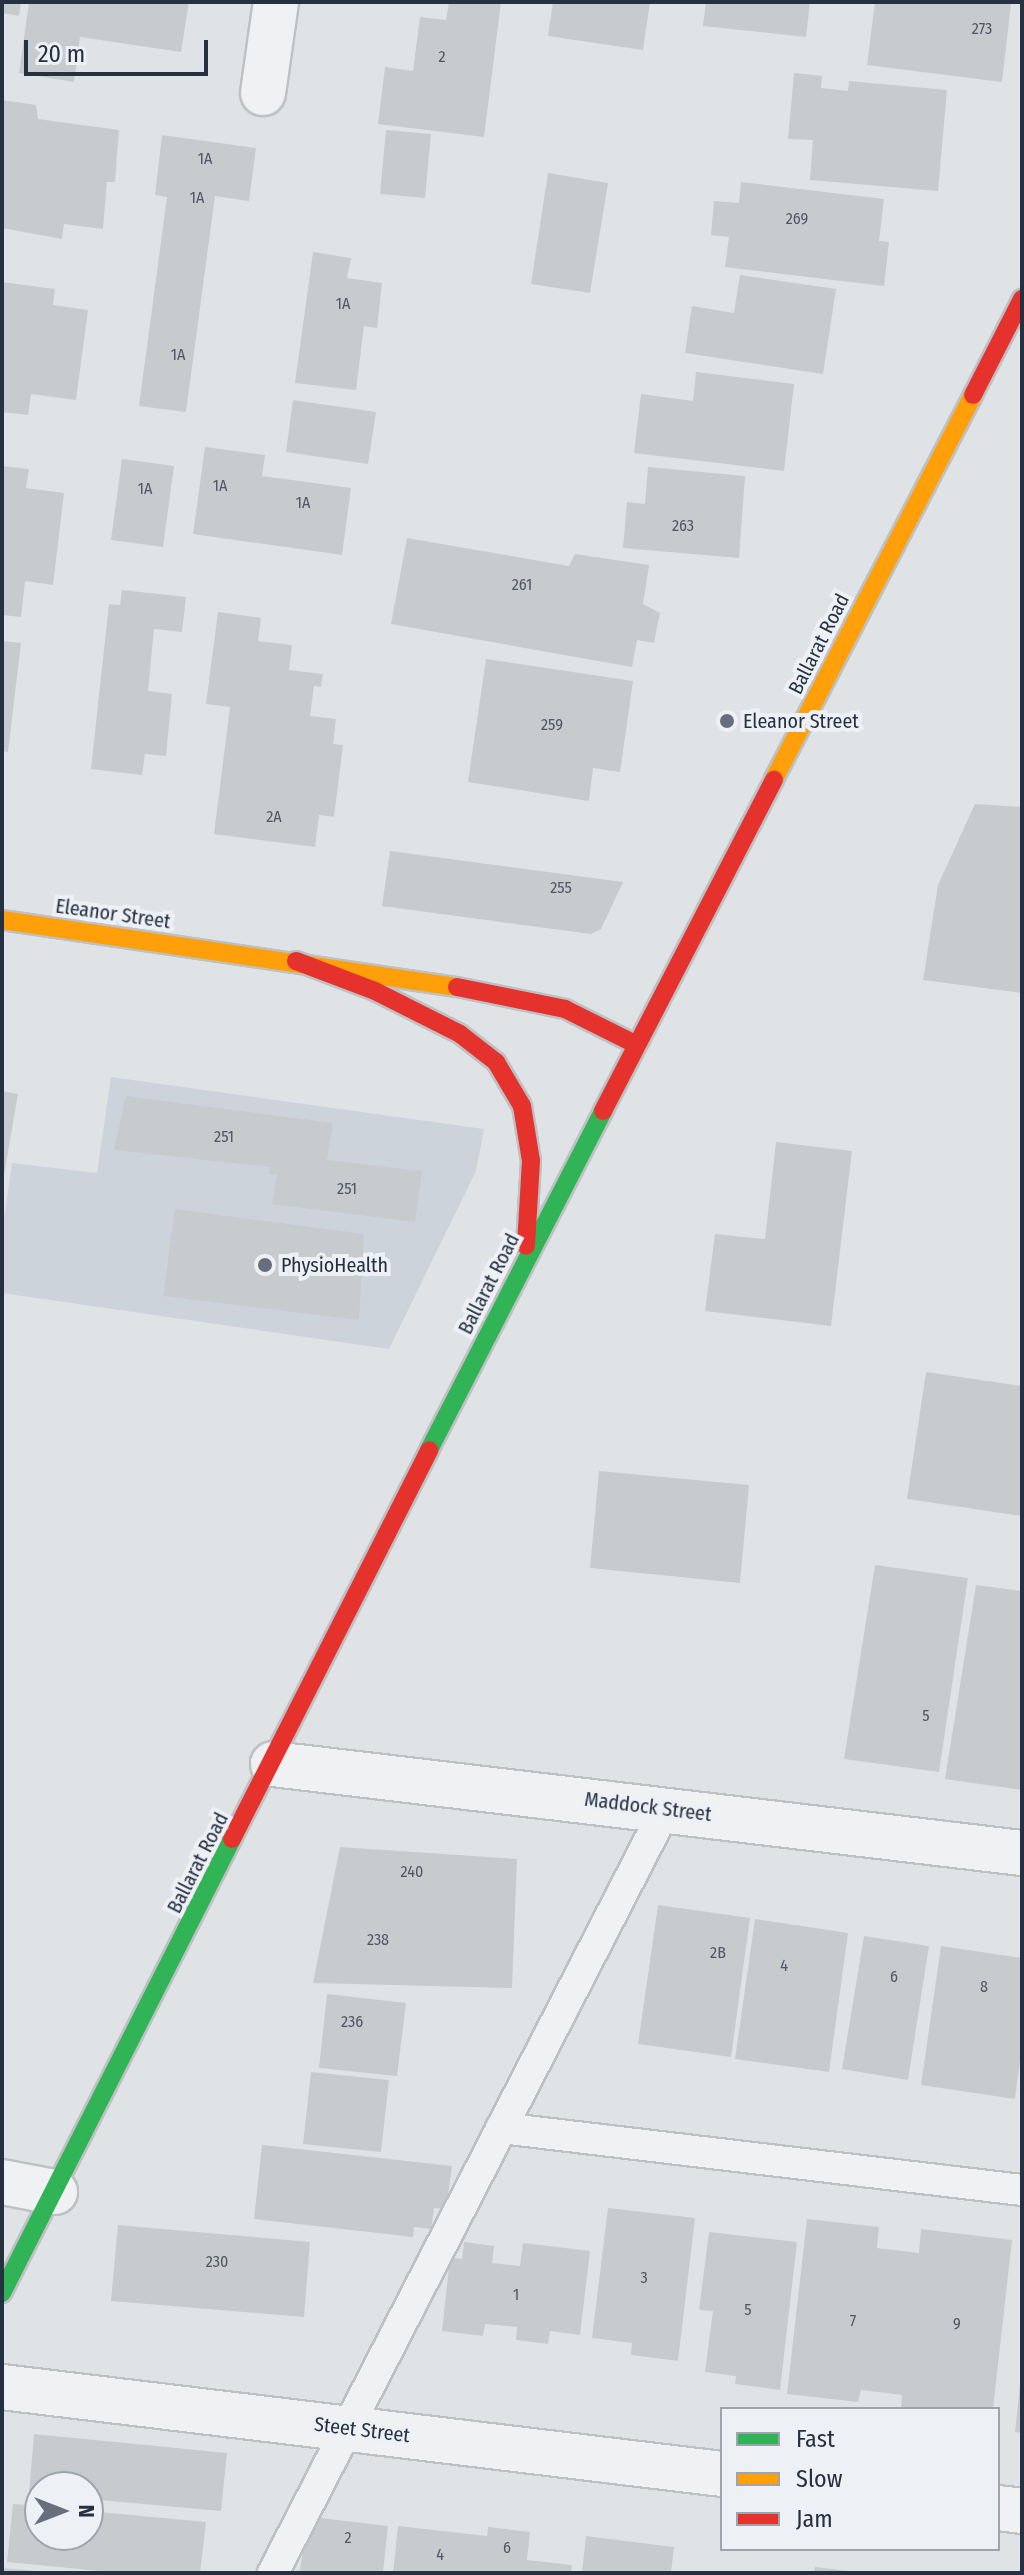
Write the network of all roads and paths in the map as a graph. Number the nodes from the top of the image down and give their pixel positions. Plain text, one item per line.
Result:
1 (276, 2) edge
2 (263, 93) dead end
3 (1022, 299) edge
4 (2, 920) edge
5 (296, 961) junction
6 (637, 1045) junction
7 (525, 1261) junction
8 (273, 1764) junction
9 (666, 1808) junction
10 (1022, 1853) edge
11 (501, 2128) junction
12 (2, 2182) edge
13 (1022, 2190) edge
14 (55, 2192) junction
15 (2, 2293) edge
16 (2, 2387) edge
17 (347, 2429) junction
18 (720, 2474) edge
19 (1000, 2508) edge
20 (1022, 2511) edge
21 (273, 2573) edge

1 - 2 street
3 - 6 main road, Ballarat Road
4 - 5 main road, Eleanor Street
5 - 6 main road, Eleanor Street
5 - 7 main road
6 - 7 main road, Ballarat Road
7 - 8 main road, Ballarat Road
8 - 9 street, Maddock Street
8 - 14 main road, Ballarat Road
9 - 10 street, Maddock Street
9 - 11 lane
11 - 13 lane
11 - 17 lane
12 - 14 street
14 - 15 main road, Ballarat Road
16 - 17 street, Steet Street
17 - 18 street, Steet Street
17 - 21 lane
19 - 20 street

